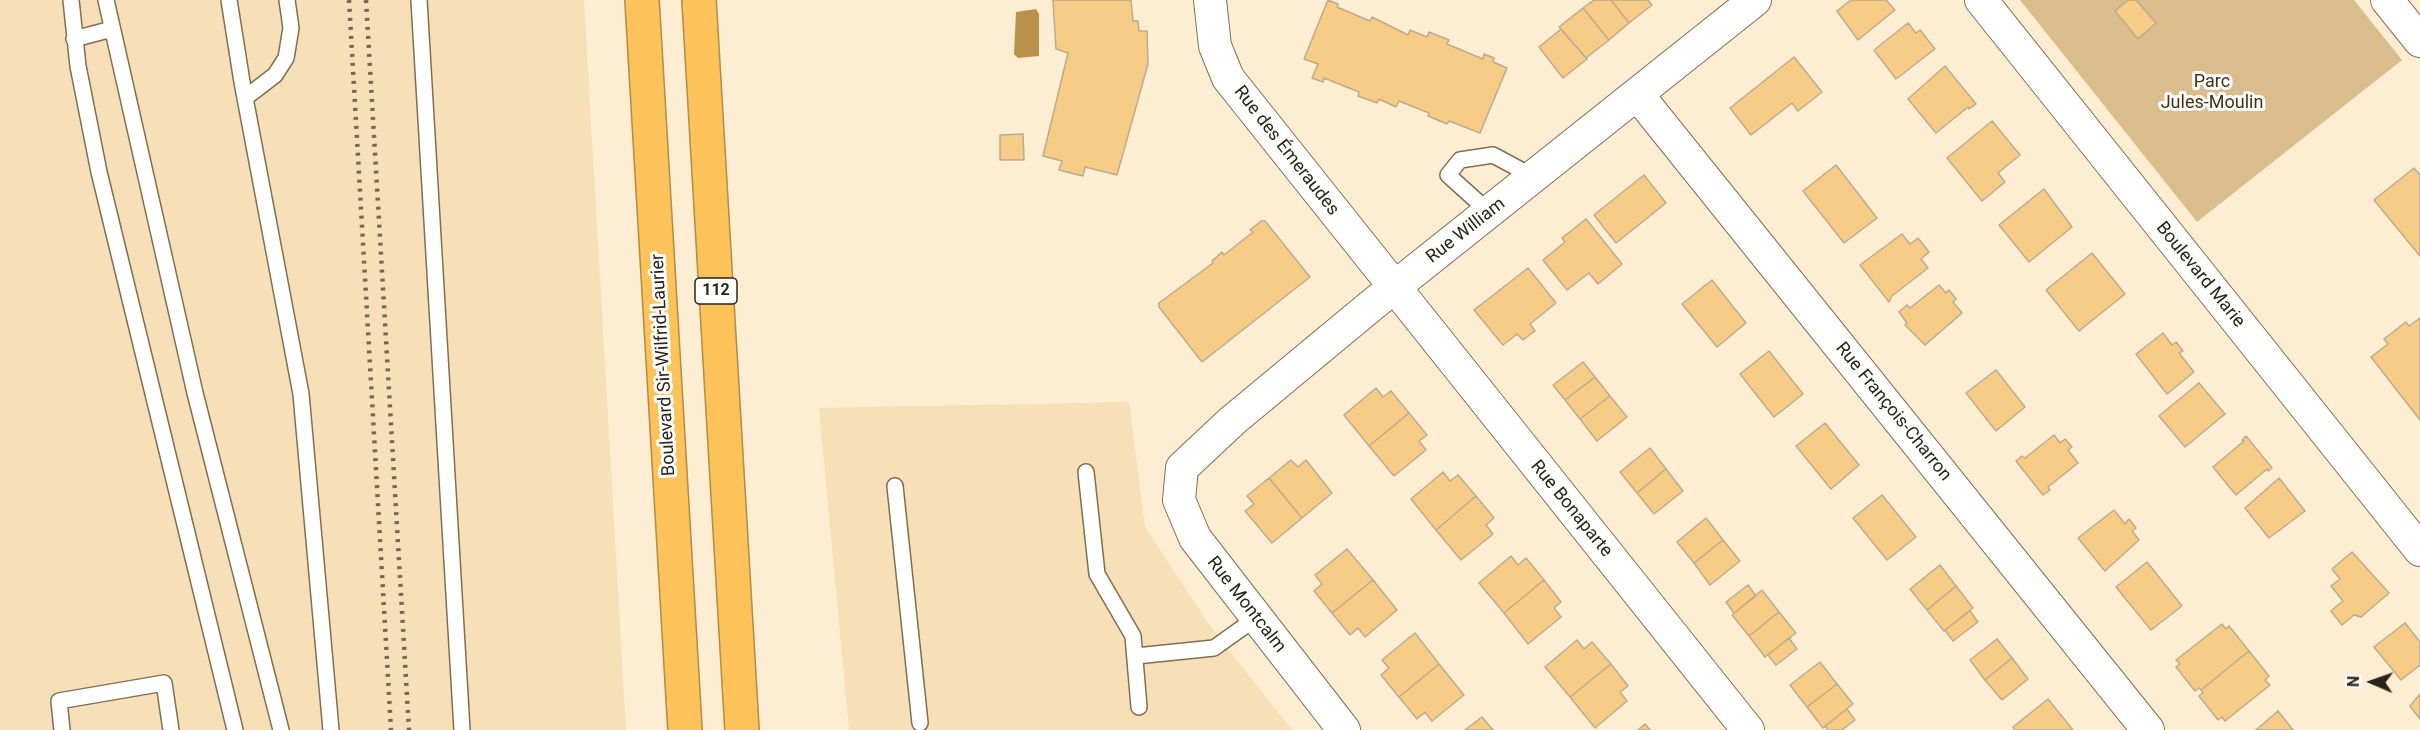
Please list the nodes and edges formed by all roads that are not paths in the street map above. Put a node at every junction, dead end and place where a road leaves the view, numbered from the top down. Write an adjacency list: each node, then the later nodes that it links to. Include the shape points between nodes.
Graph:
1 (71, 0): 13 (lane)
2 (106, 0): 12 (lane)
3 (229, 0): 16 (lane)
4 (287, 0): 16 (lane, via 291,28 286,58 275,75)
5 (419, 0): 33 (lane)
6 (642, 0): 34 (highway, Boulevard Sir-Wilfrid-Laurier)
7 (699, 0): 35 (highway, 112)
8 (1210, 0): 19 (street, Rue des Émeraudes, via 1215,46 1228,78)
9 (1755, 0): 15 (street, Rue William)
10 (1981, 0): 23 (street, Boulevard Marie)
11 (2387, 0): 14 (street)
12 (112, 29): 13 (lane); 31 (lane, via 195,393)
13 (74, 39): 30 (lane, via 122,272)
14 (2420, 41)
15 (1637, 94): 17 (street, Rue William); 38 (street, Rue François-Charron)
16 (245, 98): 32 (lane, via 301,394)
17 (1534, 177): 18 (street, Rue William); 18 (lane, via 1493,155 1460,160 1448,175)
18 (1489, 212): 19 (street, Rue William)
19 (1394, 288): 20 (street, Rue William, via 1232,421); 37 (street, Rue Bonaparte)
20 (1182, 468): 24 (street, Rue Montcalm, via 1179,500 1195,538)
21 (1086, 472): 25 (lane, via 1097,574 1133,636)
22 (895, 486): 27 (lane)
23 (2420, 549)
24 (1256, 618): 25 (lane, via 1214,648); 36 (street, Rue Montcalm)
25 (1136, 656): 26 (lane)
26 (1139, 707)
27 (920, 723)
28 (63, 730): 29 (lane, via 59,701 164,683)
29 (171, 730)
30 (235, 730)
31 (281, 730)
32 (332, 730)
33 (462, 730)
34 (685, 730)
35 (742, 730)
36 (1344, 730)
37 (1748, 730)
38 (2148, 730)

